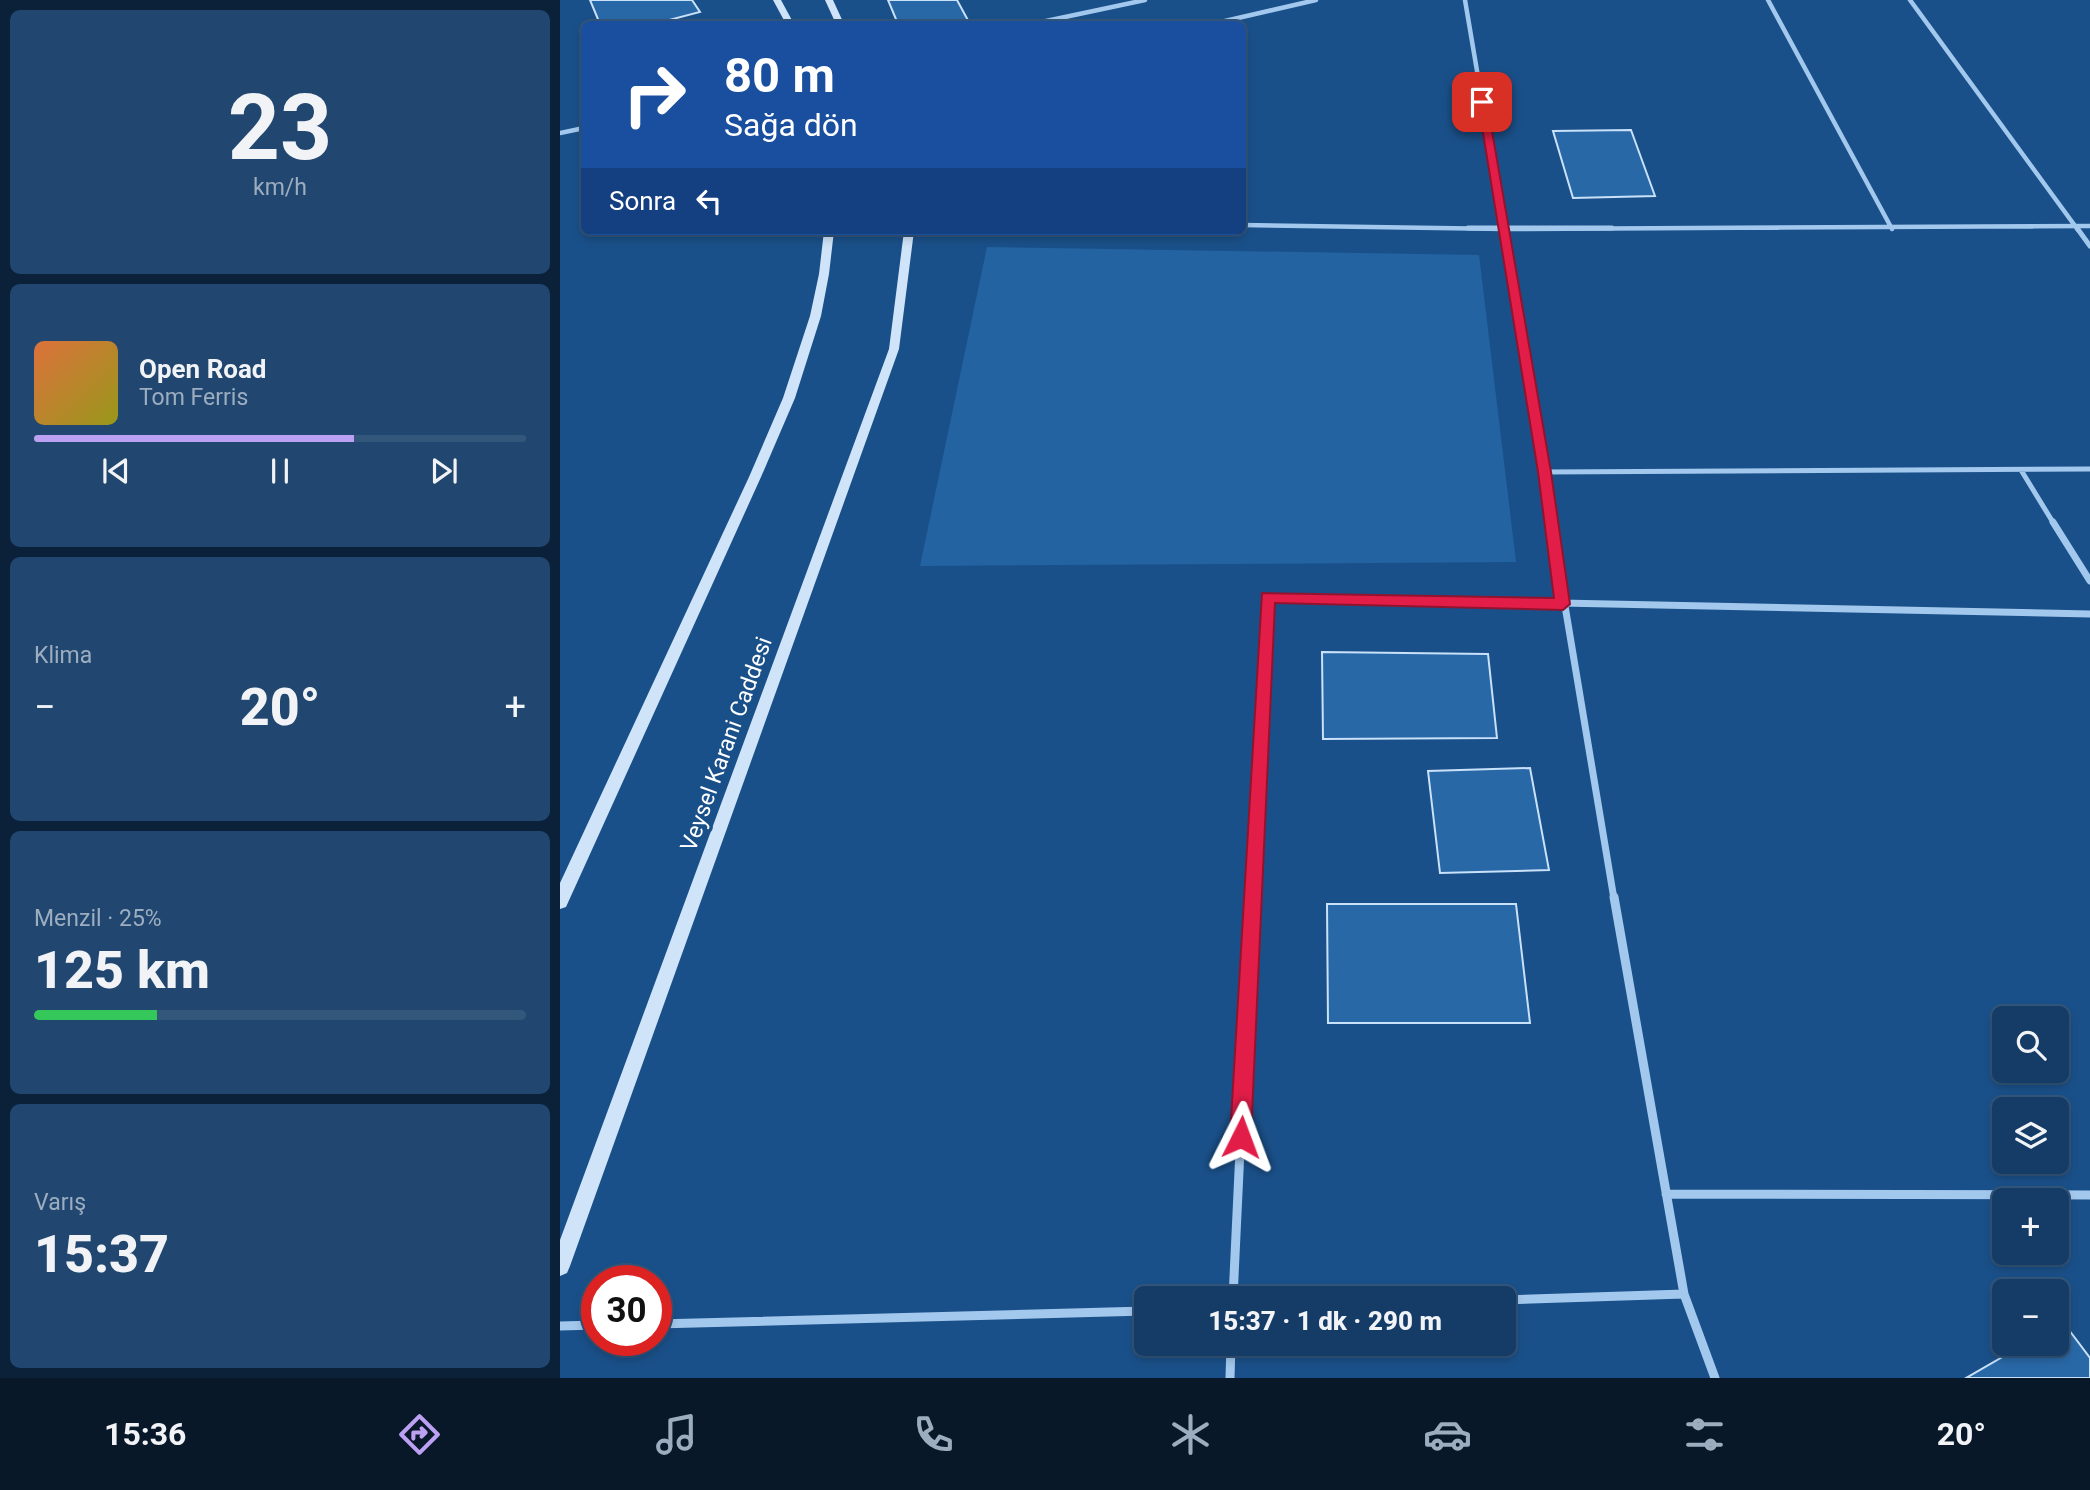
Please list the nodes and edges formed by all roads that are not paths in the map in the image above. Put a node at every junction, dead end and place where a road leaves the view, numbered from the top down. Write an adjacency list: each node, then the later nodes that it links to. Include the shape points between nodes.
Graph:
1 (777, 0): 8 (main road)
2 (829, 0): 9 (main road)
3 (1145, 0): 10 (street)
4 (1316, 0): 11 (street)
5 (1465, 0): 17 (street)
6 (1768, 0): 18 (street)
7 (1910, 0): 15 (street)
8 (788, 21)
9 (839, 21)
10 (1046, 21)
11 (1225, 21)
12 (581, 129): 13 (street)
13 (560, 133)
14 (1246, 225): 17 (street)
15 (2075, 226): 16 (street); 18 (street); 21 (street)
16 (2090, 226)
17 (1504, 229): 18 (street); 24 (street)
18 (1892, 229)
19 (829, 235): 28 (main road, via 812,324 785,411)
20 (908, 235): 31 (main road, Veysel Karani Caddesi, via 894,349)
21 (2090, 246)
22 (2090, 469): 23 (street)
23 (2021, 470): 24 (street); 25 (street)
24 (1545, 472): 26 (street)
25 (2090, 581)
26 (1563, 604): 27 (street); 29 (street); 32 (street, via 1267,597)
27 (2090, 614)
28 (560, 901)
29 (1666, 1194): 30 (street); 33 (street)
30 (2090, 1195)
31 (560, 1266)
32 (1234, 1286)
33 (1684, 1294): 34 (street); 41 (street)
34 (1516, 1300)
35 (1134, 1311): 36 (street)
36 (672, 1324)
37 (581, 1325): 38 (street)
38 (560, 1326)
39 (1231, 1356): 40 (street)
40 (1230, 1378)
41 (1715, 1378)

